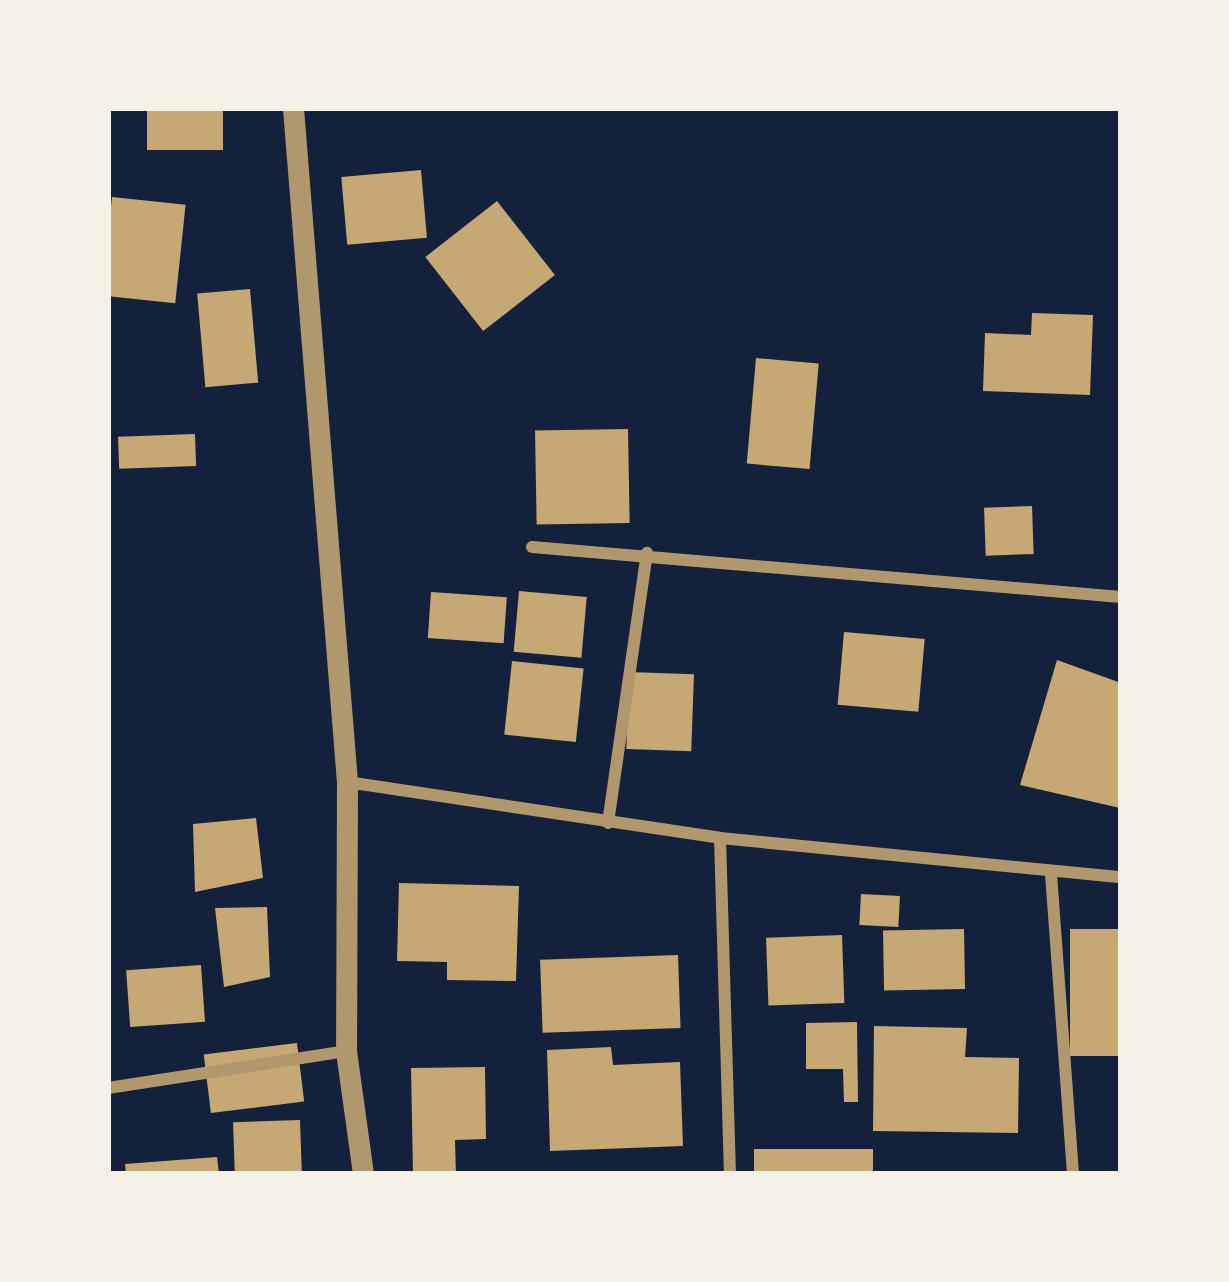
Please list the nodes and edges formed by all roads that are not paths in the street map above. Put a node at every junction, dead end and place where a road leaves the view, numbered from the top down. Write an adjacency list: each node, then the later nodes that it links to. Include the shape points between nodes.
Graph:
1 (293, 108): 5 (street)
2 (532, 547): 3 (street)
3 (647, 553): 4 (street); 6 (street)
4 (1121, 597)
5 (347, 782): 6 (street); 10 (street)
6 (608, 823): 7 (street)
7 (720, 838): 8 (street); 13 (street)
8 (1051, 874): 9 (street); 14 (street)
9 (1121, 877)
10 (346, 1052): 11 (street); 12 (street)
11 (108, 1088)
12 (363, 1174)
13 (730, 1174)
14 (1073, 1174)

